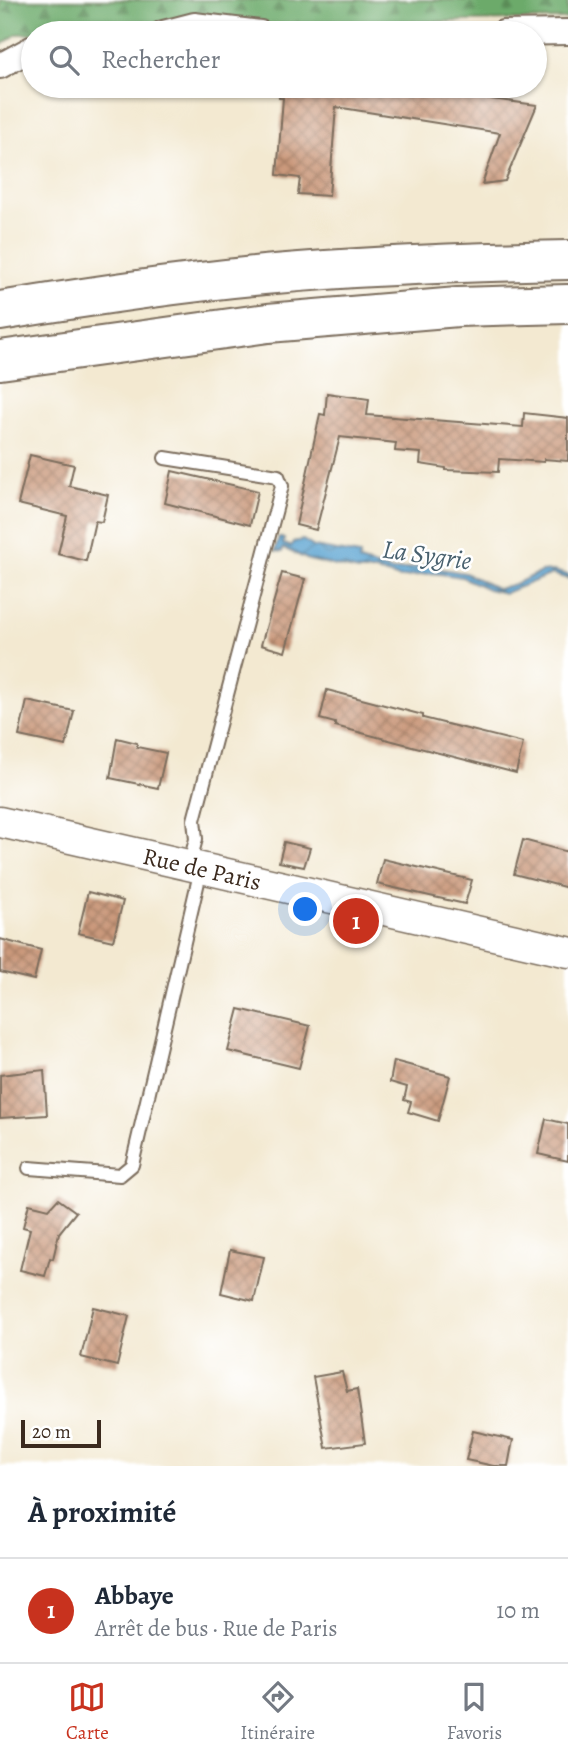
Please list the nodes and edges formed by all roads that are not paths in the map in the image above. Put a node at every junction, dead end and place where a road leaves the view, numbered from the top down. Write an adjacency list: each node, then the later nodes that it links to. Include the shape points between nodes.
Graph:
1 (547, 32): 2 (street)
2 (568, 32)
3 (21, 55): 4 (street)
4 (0, 66)
5 (568, 260): 7 (highway, via 423,263 275,274)
6 (568, 304): 8 (highway, via 458,307 268,323)
7 (0, 311)
8 (0, 360)
9 (165, 458): 11 (lane, via 278,476 282,486 194,820)
10 (0, 822): 11 (street, Rue de Paris)
11 (195, 867): 12 (street, Rue de Paris); 13 (lane, via 132,1166 120,1175)
12 (568, 952)
13 (29, 1168)

